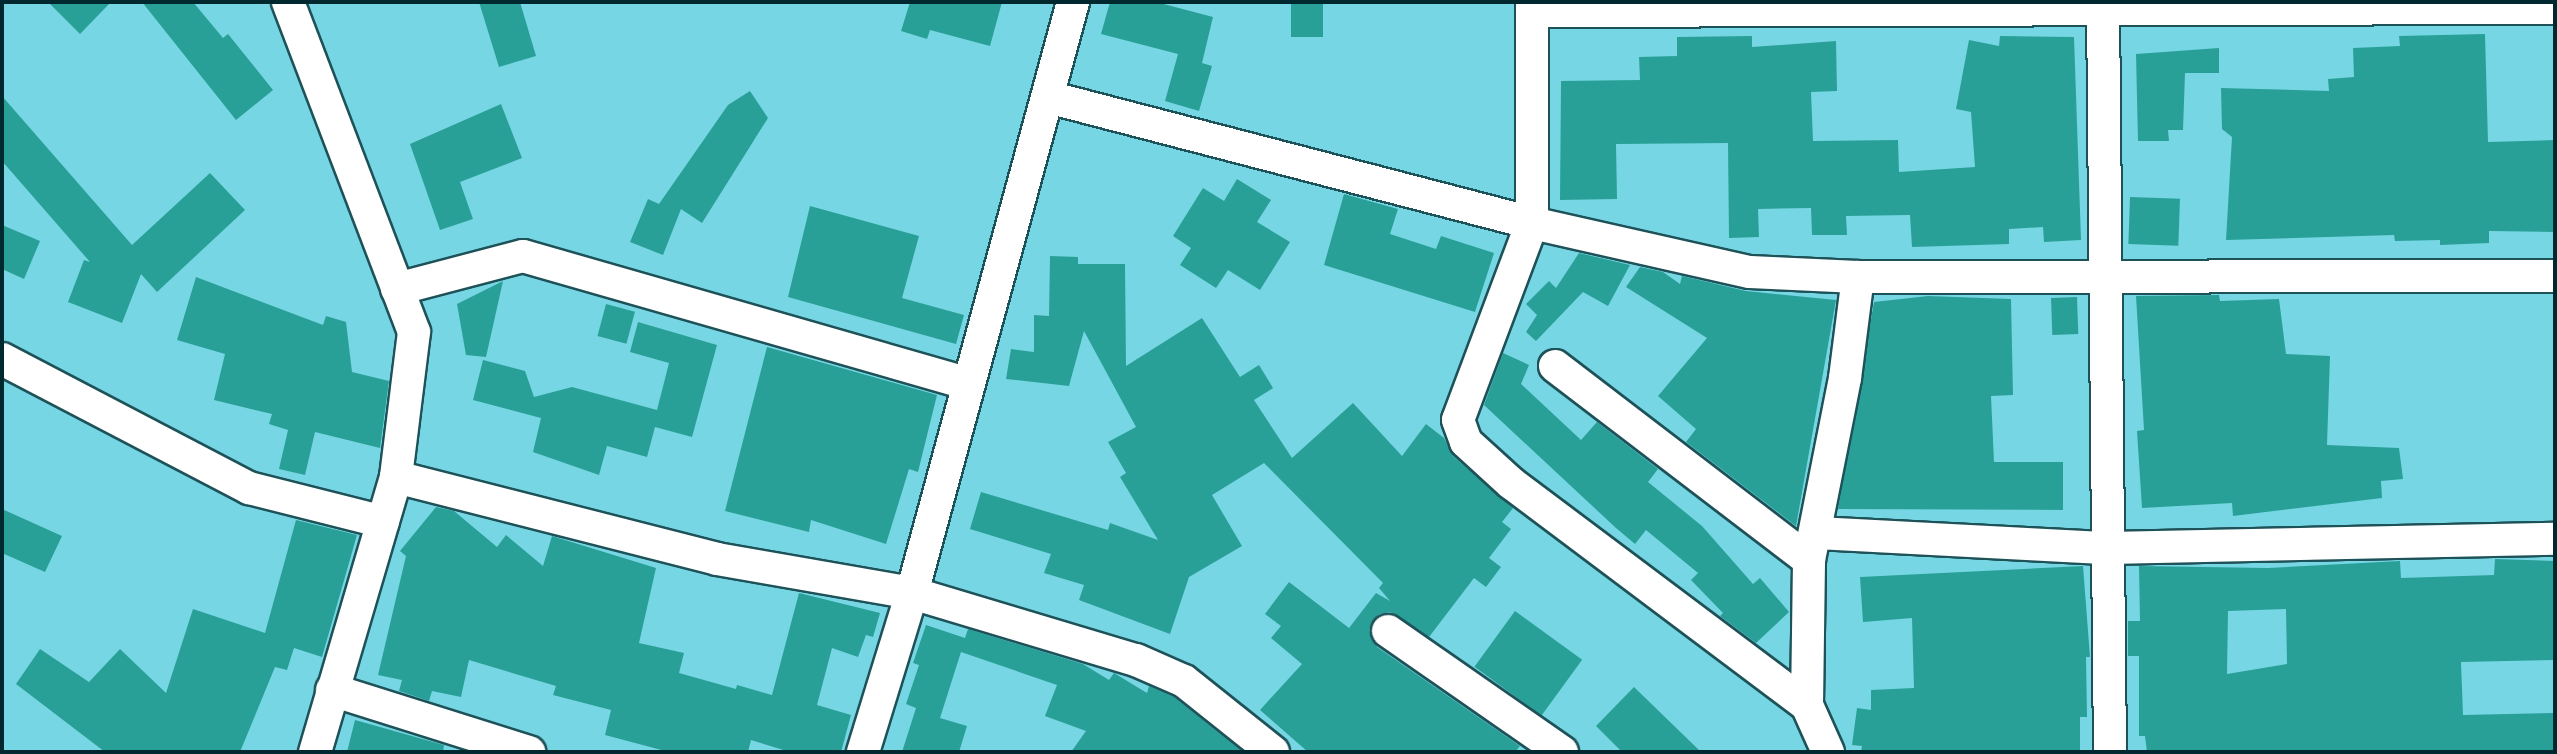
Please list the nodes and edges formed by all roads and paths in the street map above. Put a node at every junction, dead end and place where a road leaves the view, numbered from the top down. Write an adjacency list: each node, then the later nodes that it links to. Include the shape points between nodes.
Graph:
1 (288, 2): 11 (street)
2 (1073, 2): 6 (street)
3 (1532, 6): 4 (street); 7 (street)
4 (2103, 6): 5 (street); 10 (street)
5 (2555, 8)
6 (1048, 97): 7 (street); 14 (street)
7 (1532, 223): 9 (street, via 1750,272); 23 (street, via 1458,420 1466,442 1511,483)
8 (2555, 276): 10 (street)
9 (1858, 277): 10 (street); 18 (street)
10 (2105, 277): 19 (street)
11 (397, 289): 14 (street, via 523,256); 15 (street, via 414,332)
12 (2, 359): 16 (street, via 249,488)
13 (1555, 366): 18 (street)
14 (968, 384): 20 (street)
15 (396, 477): 16 (street); 20 (street, via 717,559)
16 (383, 522): 22 (street)
17 (2555, 539): 19 (street)
18 (1813, 546): 19 (street); 23 (street)
19 (2108, 548): 30 (street)
20 (912, 593): 26 (street); 27 (street, via 1148,665 1184,681)
21 (1388, 631): 28 (street)
22 (332, 690): 24 (street); 25 (street)
23 (1807, 705): 29 (street)
24 (315, 752)
25 (529, 752)
26 (863, 752)
27 (1273, 752)
28 (1562, 752)
29 (1828, 752)
30 (2110, 752)

